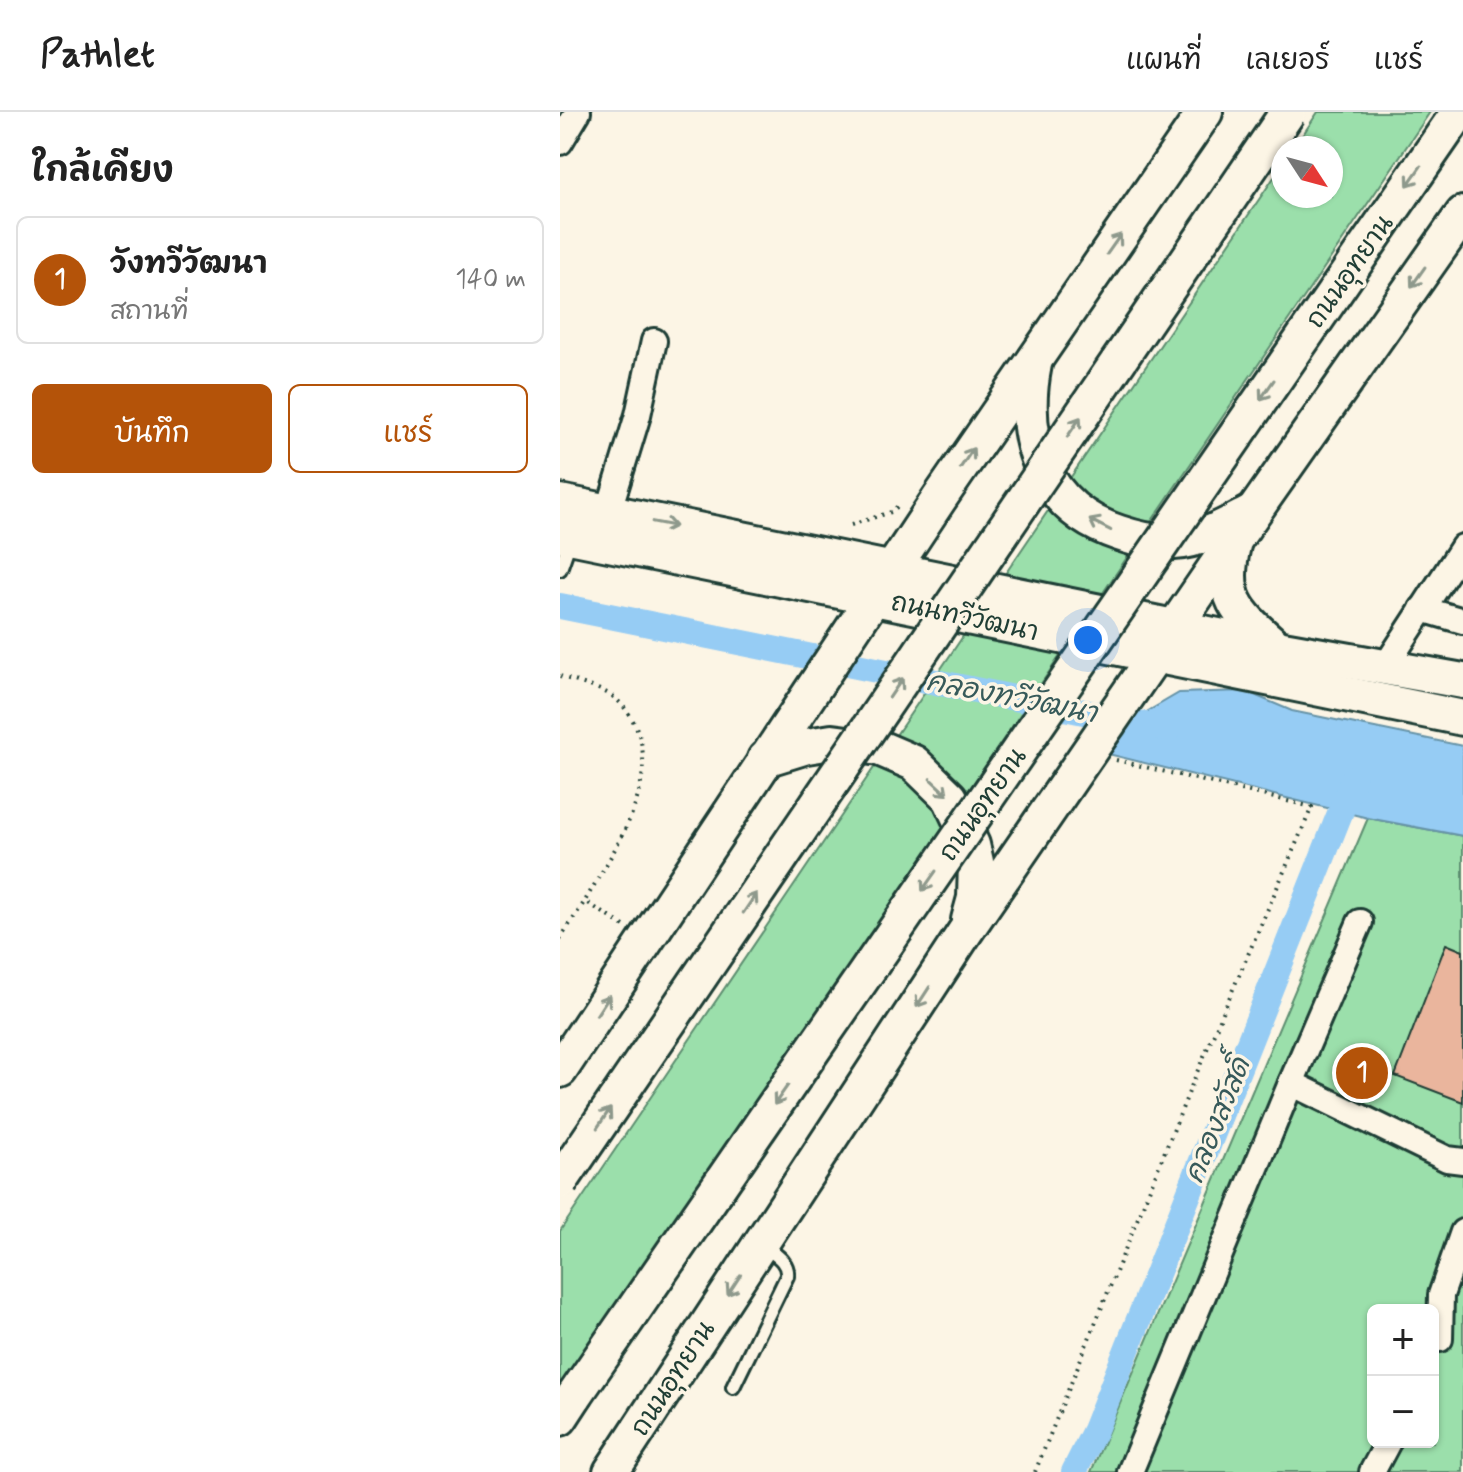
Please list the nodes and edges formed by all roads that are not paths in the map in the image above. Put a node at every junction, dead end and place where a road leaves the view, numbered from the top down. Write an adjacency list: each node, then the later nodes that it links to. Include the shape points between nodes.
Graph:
1 (578, 112): 5 (street)
2 (1205, 112): 8 (main road, one-way to 2)
3 (1288, 112): 31 (main road, one-way to 3, bridge)
4 (1459, 112): 39 (main road, ถนนอุทยาน, one-way to 39, bridge)
5 (560, 142)
6 (1463, 214): 12 (main road, ถนนอุทยาน, one-way to 12)
7 (654, 341): 11 (street)
8 (1035, 359): 9 (main road, one-way to 8); 12 (main road, one-way to 8, via 1173,543 1142,541 1098,526 1068,504 1042,469 1031,440 1028,394)
9 (939, 499): 15 (main road, via 935,534 941,570); 16 (main road)
10 (560, 502): 11 (main road, ถนนทวีวัฒนา)
11 (608, 513): 16 (main road, ถนนทวีวัฒนา, one-way to 16)
12 (1243, 526): 19 (main road, ถนนอุทยาน); 20 (main road, via 1227,572 1229,589 1237,608)
13 (1463, 547): 17 (street)
14 (564, 549): 16 (main road, ถนนทวีวัฒนา)
15 (954, 584): 16 (main road, ถนนทวีวัฒนา); 19 (main road, ถนนทวีวัฒนา)
16 (877, 594): 21 (main road, ถนนทวีวัฒนา); 25 (main road)
17 (1422, 609): 18 (street); 22 (street)
18 (1463, 621)
19 (1174, 628): 20 (main road, ถนนทวีวัฒนา); 21 (main road, ถนนอุทยาน)
20 (1277, 648): 22 (main road, ถนนทวีวัฒนา)
21 (1149, 663): 24 (main road, ถนนทวีวัฒนา); 27 (main road, ถนนอุทยาน, via 1102,757)
22 (1385, 667): 23 (main road, ถนนทวีวัฒนา)
23 (1463, 681)
24 (1463, 718)
25 (765, 759): 27 (main road, one-way to 27, via 832,742 879,748 914,763 950,798 972,845 975,898); 28 (main road, one-way to 25)
26 (1360, 922): 29 (street)
27 (965, 932): 33 (main road, ถนนอุทยาน, one-way to 33)
28 (560, 1070)
29 (1291, 1083): 30 (street, via 1447,1159); 43 (street)
30 (1463, 1161)
31 (560, 1182)
32 (1463, 1232): 34 (street, via 1441,1295)
33 (761, 1243): 37 (lane, via 784,1262 787,1276); 38 (main road, ถนนอุทยาน, one-way to 38)
34 (1439, 1320)
35 (1463, 1325): 36 (street)
36 (1439, 1344)
37 (733, 1387)
38 (657, 1402): 41 (main road); 42 (main road, ถนนอุทยาน)
39 (567, 1406)
40 (1385, 1448): 44 (street)
41 (592, 1472)
42 (611, 1472)
43 (1130, 1472)
44 (1372, 1472)

